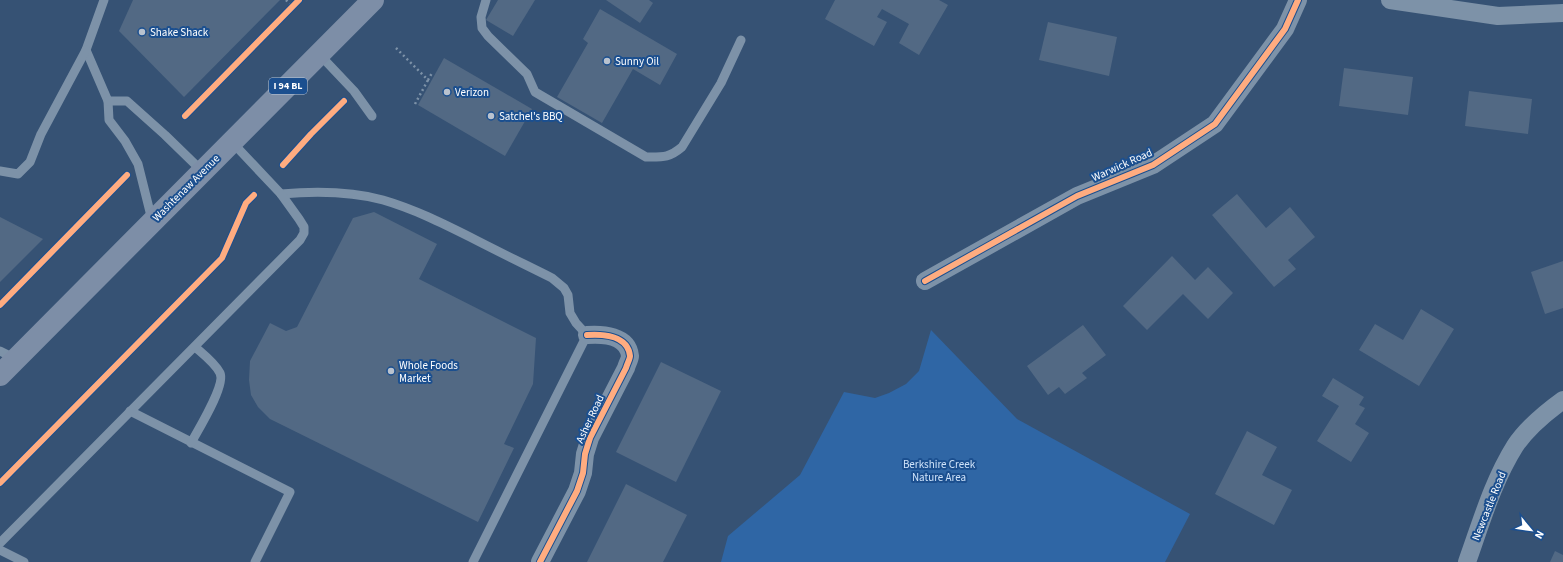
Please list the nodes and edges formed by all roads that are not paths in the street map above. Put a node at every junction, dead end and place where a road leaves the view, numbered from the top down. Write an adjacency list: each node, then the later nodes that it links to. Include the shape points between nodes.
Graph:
1 (104, 0): 8 (lane)
2 (373, 0): 9 (main road, Washtenaw Avenue / I 94 BL)
3 (486, 0): 7 (lane, via 481,17 482,28 526,74 535,92 646,157 673,155 682,147 721,83)
4 (1298, 0): 17 (street, Warwick Road, via 1285,29 1215,124 1153,165 1077,196)
5 (1390, 0): 6 (street, via 1498,16)
6 (1563, 13)
7 (741, 40)
8 (86, 50): 10 (lane); 13 (lane, via 30,162 18,174)
9 (319, 54): 11 (lane, via 354,91); 12 (main road, Washtenaw Avenue / I 94 BL)
10 (108, 101): 14 (lane, via 127,101); 16 (lane, via 109,120 138,164)
11 (372, 116)
12 (232, 142): 14 (main road, Washtenaw Avenue / I 94 BL); 15 (lane)
13 (0, 171)
14 (202, 171): 16 (main road, Washtenaw Avenue / I 94 BL)
15 (281, 194): 18 (lane, via 311,191 355,194 412,210 559,283 568,295 570,313); 19 (lane, via 304,227 300,240)
16 (153, 222): 20 (main road, Washtenaw Avenue / I 94 BL)
17 (925, 281)
18 (587, 335): 29 (lane); 30 (street, Asher Road, via 614,337 626,345 630,356 590,438 577,491)
19 (195, 347): 23 (lane); 24 (lane, via 217,369 222,381)
20 (8, 355): 21 (main road, Washtenaw Avenue / I 94 BL)
21 (0, 375)
22 (1563, 400): 31 (street, Newcastle Road, via 1537,421 1515,446 1495,486)
23 (130, 411): 24 (lane); 25 (lane)
24 (191, 442): 28 (lane, via 290,492)
25 (0, 543)
26 (0, 550): 27 (lane)
27 (24, 562)
28 (255, 562)
29 (473, 562)
30 (540, 562)
31 (1467, 562)

